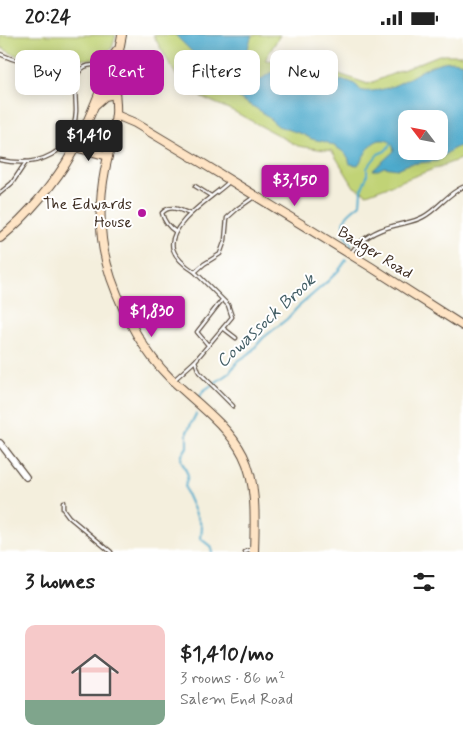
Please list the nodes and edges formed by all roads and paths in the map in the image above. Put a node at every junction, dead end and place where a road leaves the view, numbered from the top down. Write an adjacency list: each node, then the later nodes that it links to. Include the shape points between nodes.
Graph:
1 (121, 36): 2 (street); 3 (street)
2 (115, 50)
3 (119, 50)
4 (0, 54): 5 (lane)
5 (15, 60)
6 (90, 65): 7 (lane)
7 (80, 70)
8 (75, 95): 17 (lane, via 72,131 63,146 47,157)
9 (97, 95): 12 (street)
10 (107, 95): 12 (street)
11 (115, 95): 13 (street)
12 (90, 113): 14 (street)
13 (116, 115): 15 (street); 18 (street, Badger Road, via 138,124)
14 (75, 147): 15 (street); 26 (street, via 41,196)
15 (108, 156): 35 (street, via 100,211 102,244 108,266 137,335)
16 (0, 160): 17 (lane)
17 (26, 162): 21 (lane, via 12,183)
18 (230, 180): 22 (lane); 23 (street, Badger Road)
19 (195, 186): 22 (lane)
20 (463, 187): 27 (lane, via 428,215 367,237)
21 (0, 193)
22 (211, 196): 24 (lane)
23 (255, 196): 27 (street, Badger Road); 28 (lane, via 227,219 220,255)
24 (190, 214): 25 (lane); 25 (lane, via 172,208 162,213 163,219)
25 (176, 232): 28 (lane, via 172,239 174,251)
26 (0, 237)
27 (350, 254): 30 (street, Badger Road)
28 (195, 273): 29 (lane)
29 (222, 300): 31 (lane, via 228,305 232,317); 33 (lane, via 197,332)
30 (463, 326)
31 (223, 328): 32 (lane); 33 (lane)
32 (236, 338)
33 (208, 345): 34 (lane)
34 (195, 361): 35 (lane); 36 (lane, via 199,372)
35 (173, 381): 40 (street, via 224,429 243,455 252,488)
36 (233, 406)
37 (0, 443): 38 (street)
38 (26, 477)
39 (64, 502): 41 (lane, via 63,509 69,517)
40 (254, 551): 42 (lane)
41 (112, 552)
42 (245, 552)

